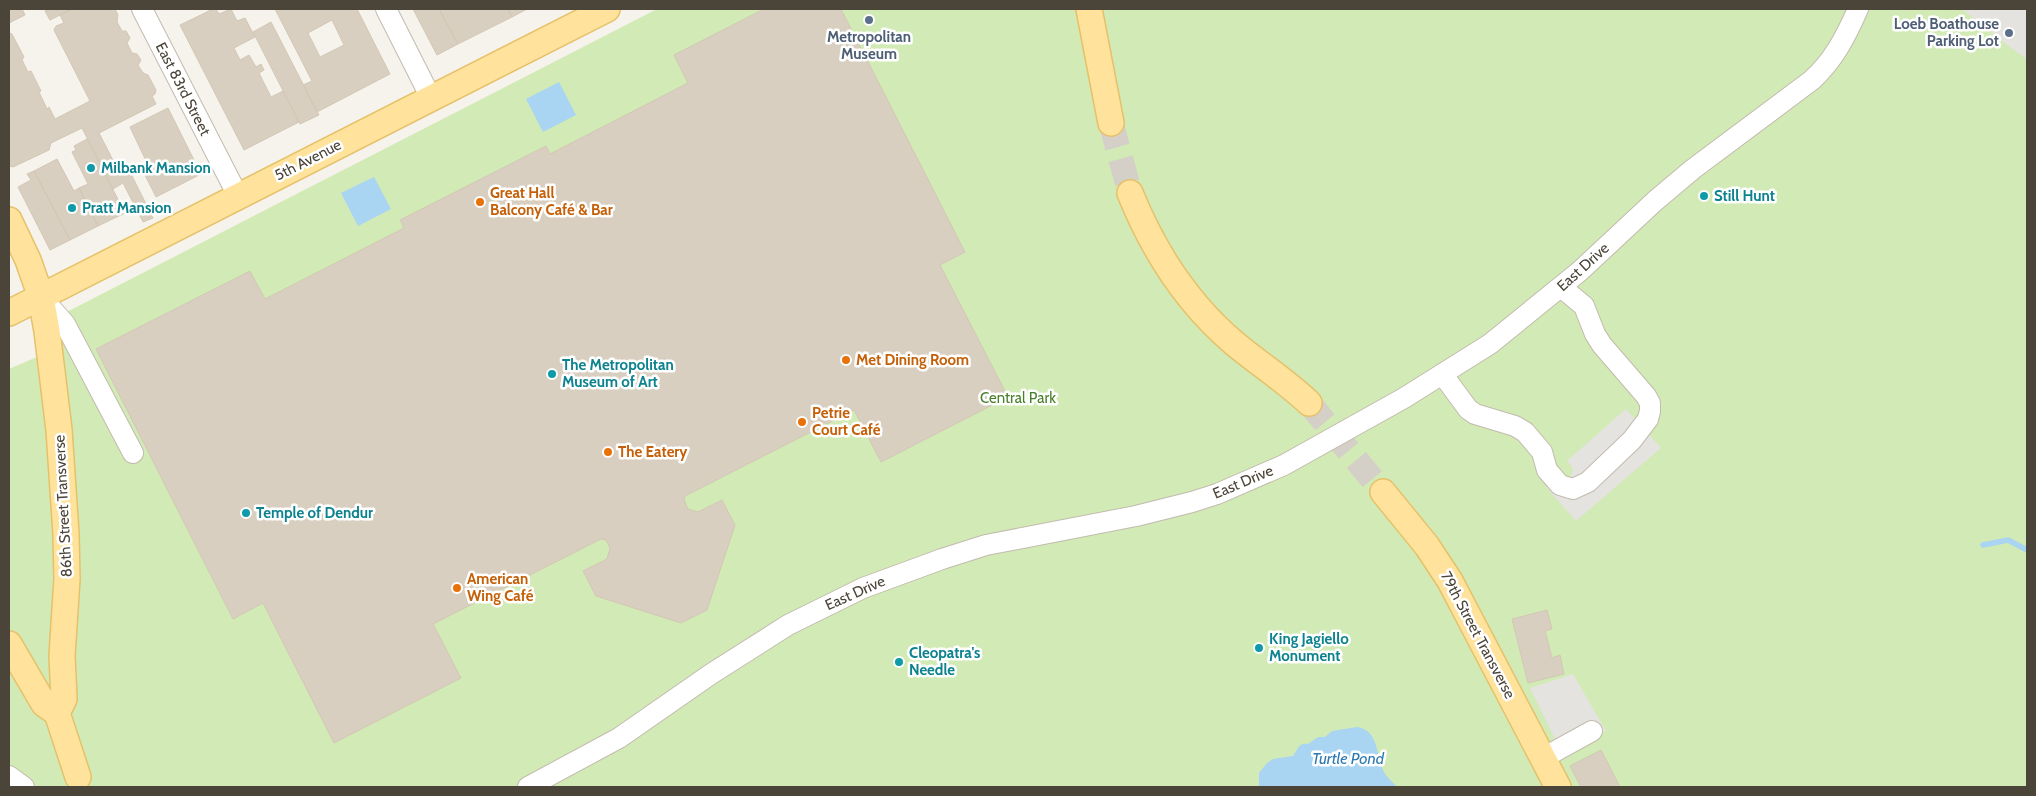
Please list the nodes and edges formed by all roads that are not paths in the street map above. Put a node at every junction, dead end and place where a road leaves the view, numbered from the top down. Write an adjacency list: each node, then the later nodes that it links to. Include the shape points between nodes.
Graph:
1 (142, 9): 9 (street, East 83rd Street)
2 (386, 9): 6 (street)
3 (607, 9): 6 (main road, 5th Avenue)
4 (1090, 9): 7 (main road)
5 (1858, 9): 11 (street, East Drive, via 1824,70 1693,169)
6 (431, 98): 9 (main road, 5th Avenue)
7 (1111, 123)
8 (1130, 193): 15 (main road, via 1157,249 1197,305 1232,341)
9 (238, 196): 12 (main road, 5th Avenue)
10 (9, 220): 12 (main road, 86th Street Transverse)
11 (1561, 287): 14 (street, East Drive, via 1490,344); 14 (street, via 1584,306 1602,345 1650,403 1648,420 1588,482 1573,489 1560,485 1547,470 1542,452 1525,432 1475,414)
12 (41, 297): 13 (main road, 5th Avenue); 16 (street, via 65,324); 19 (main road, 86th Street Transverse, via 59,430 66,534 62,656 64,699)
13 (9, 313)
14 (1443, 375): 25 (street, East Drive, via 1284,465 1217,494 1154,512 986,546 863,588 788,625 618,738)
15 (1309, 403)
16 (134, 453)
17 (1383, 492): 21 (main road, 79th Street Transverse, via 1427,546 1450,581)
18 (9, 644): 19 (main road, via 44,704)
19 (57, 713): 23 (main road)
20 (1592, 731): 21 (street)
21 (1543, 758): 26 (main road, 79th Street Transverse)
22 (9, 776): 24 (street)
23 (78, 777)
24 (24, 787)
25 (528, 787)
26 (1558, 787)

